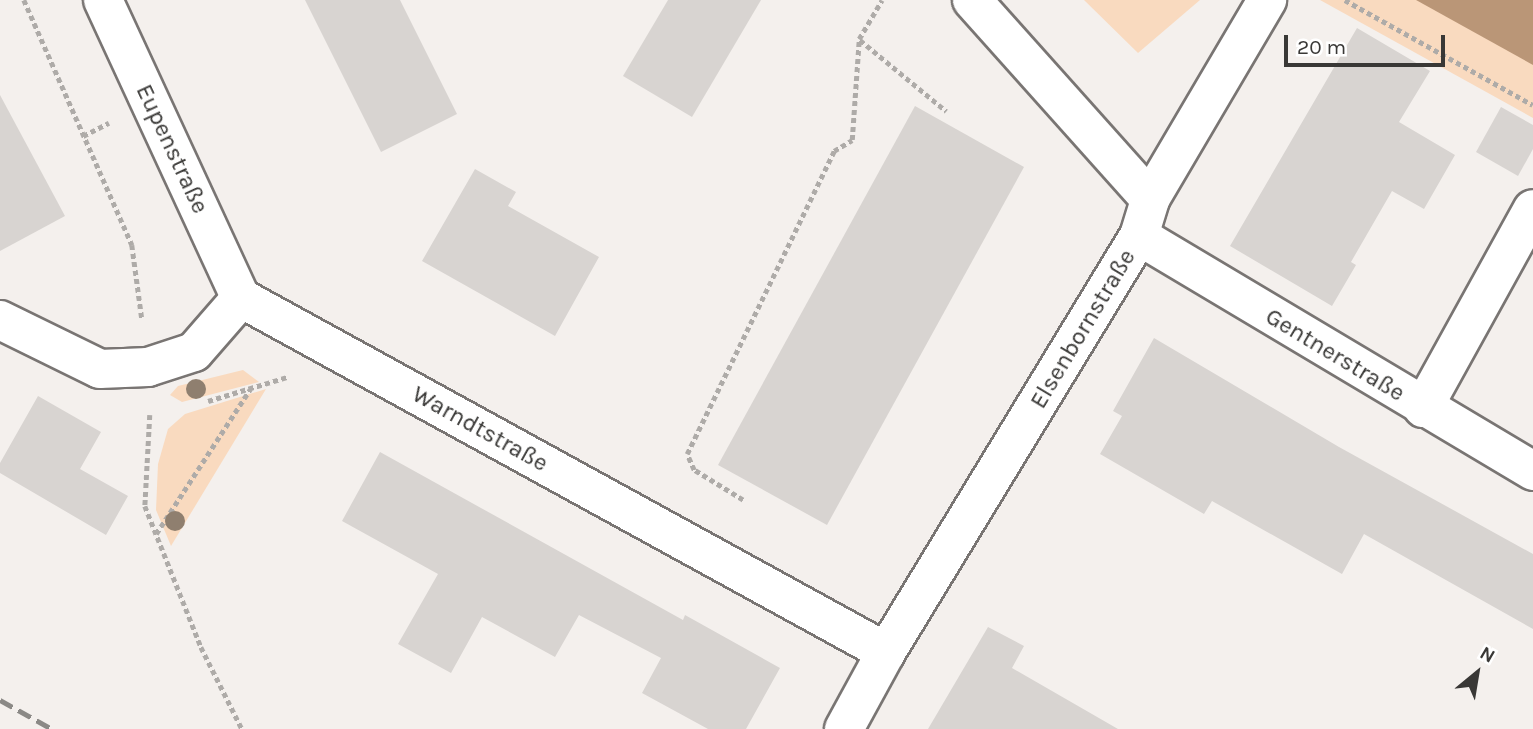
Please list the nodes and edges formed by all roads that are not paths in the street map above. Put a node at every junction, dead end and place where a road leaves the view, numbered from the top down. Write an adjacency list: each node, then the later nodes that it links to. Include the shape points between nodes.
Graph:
1 (103, 0): 7 (street, Eupenstraße)
2 (972, 0): 4 (street)
3 (1267, 0): 4 (street, Elsenbornstraße)
4 (1150, 199): 6 (street, Elsenbornstraße)
5 (1533, 209): 9 (street)
6 (1139, 236): 9 (street, Gentnerstraße); 11 (street, Elsenbornstraße)
7 (241, 298): 8 (street, via 194,352 148,367 100,369); 11 (street, Warndtstraße)
8 (0, 320)
9 (1423, 408): 10 (street, Gentnerstraße)
10 (1533, 471)
11 (886, 652): 12 (street)
12 (844, 729)

